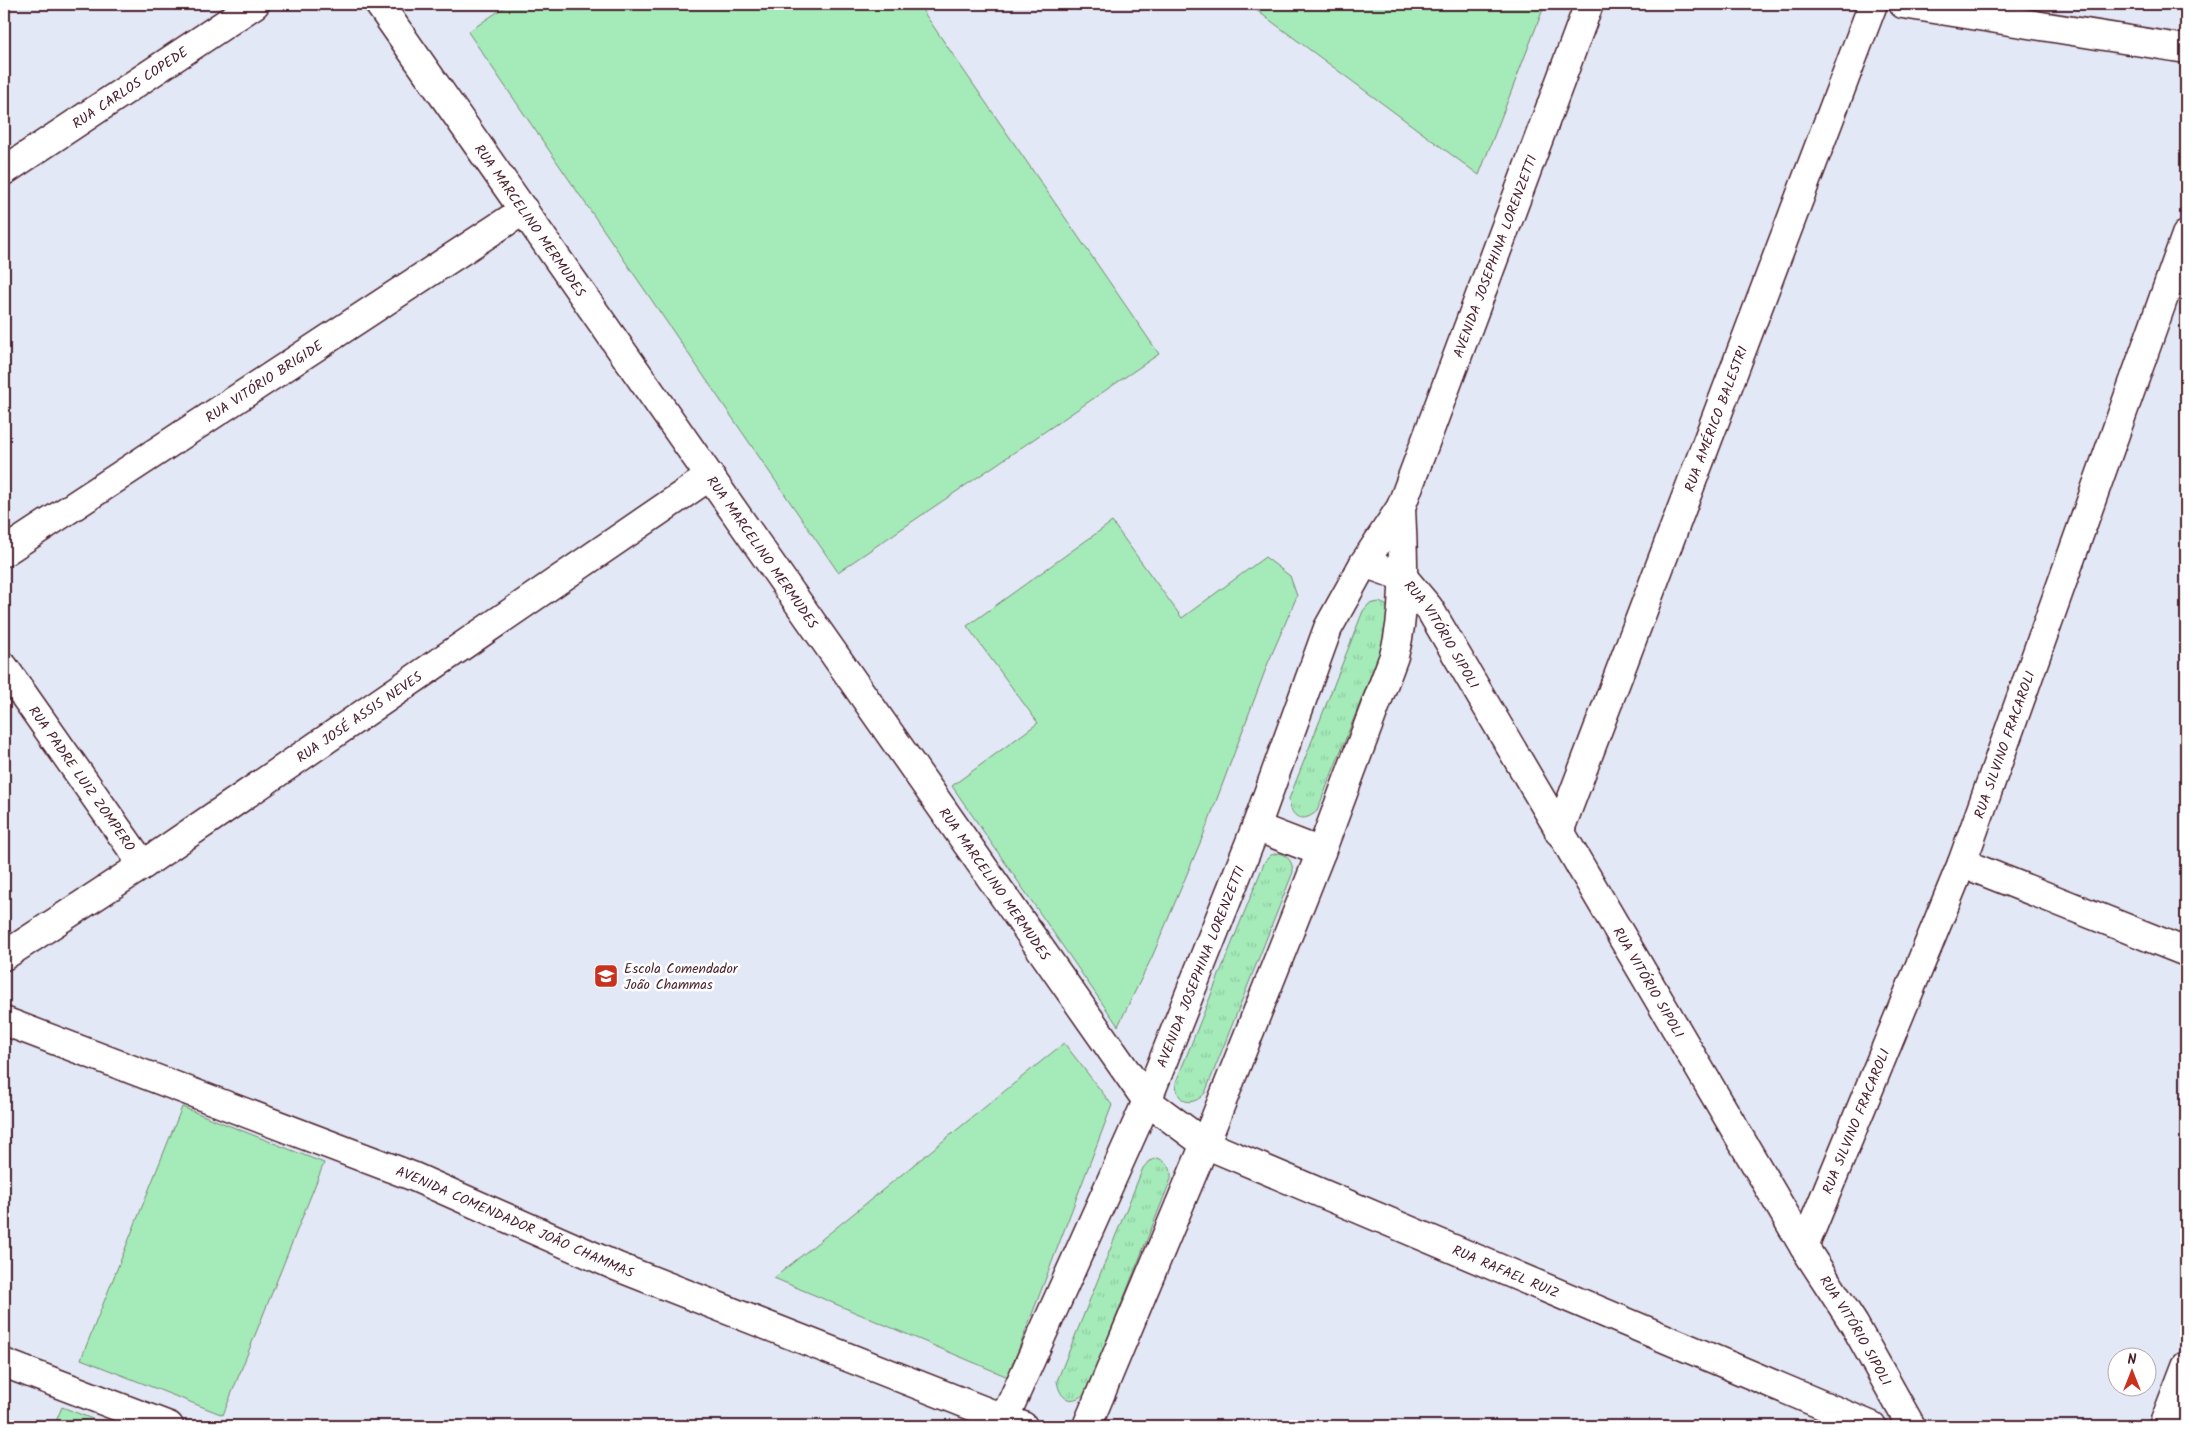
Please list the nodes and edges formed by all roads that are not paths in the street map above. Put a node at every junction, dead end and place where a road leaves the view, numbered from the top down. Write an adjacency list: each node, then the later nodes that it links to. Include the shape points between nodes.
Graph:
1 (255, 4): 7 (street, RUA CARLOS COPEDE)
2 (379, 4): 8 (street, RUA MARCELINO MERMUDES)
3 (1589, 4): 11 (street, AVENIDA JOSEPHINA LORENZETTI)
4 (1873, 4): 17 (street, RUA AMÉRICO BALESTRI)
5 (1903, 4): 6 (street)
6 (2186, 49)
7 (4, 170)
8 (524, 210): 10 (street, RUA MARCELINO MERMUDES); 12 (street, RUA VITÓRIO BRIGIDE)
9 (2186, 235): 19 (street, RUA SILVINO FRACAROLI)
10 (710, 476): 20 (street, RUA JOSÉ ASSIS NEVES); 24 (street, RUA MARCELINO MERMUDES)
11 (1401, 507): 13 (street, AVENIDA JOSEPHINA LORENZETTI); 14 (street, AVENIDA JOSEPHINA LORENZETTI)
12 (4, 552)
13 (1364, 563): 14 (street, RUA VITÓRIO SIPOLI); 16 (street, AVENIDA JOSEPHINA LORENZETTI, via 1328,628)
14 (1403, 577): 17 (street, RUA VITÓRIO SIPOLI, via 1429,608); 18 (street, AVENIDA JOSEPHINA LORENZETTI, via 1399,638 1394,656)
15 (4, 667): 20 (street, RUA PADRE LUIZ ZOMPERO)
16 (1256, 827): 18 (street); 24 (street, AVENIDA JOSEPHINA LORENZETTI)
17 (1559, 832): 26 (street, RUA VITÓRIO SIPOLI)
18 (1321, 852): 25 (street, AVENIDA JOSEPHINA LORENZETTI)
19 (1962, 863): 21 (street); 26 (street, RUA SILVINO FRACAROLI)
20 (143, 865): 22 (street, RUA JOSÉ ASSIS NEVES)
21 (2186, 952)
22 (4, 956)
23 (4, 1022): 29 (street, AVENIDA COMENDADOR JOÃO CHAMMAS, via 412,1176 618,1267)
24 (1147, 1101): 25 (street, RUA RAFAEL RUIZ); 29 (street, AVENIDA JOSEPHINA LORENZETTI)
25 (1206, 1144): 31 (street, AVENIDA JOSEPHINA LORENZETTI); 32 (street, RUA RAFAEL RUIZ)
26 (1804, 1247): 33 (street, RUA VITÓRIO SIPOLI, via 1854,1324)
27 (4, 1363): 30 (street)
28 (2186, 1366): 34 (street)
29 (1009, 1424)
30 (169, 1426)
31 (1087, 1426)
32 (1872, 1426)
33 (1911, 1426)
34 (2163, 1426)

